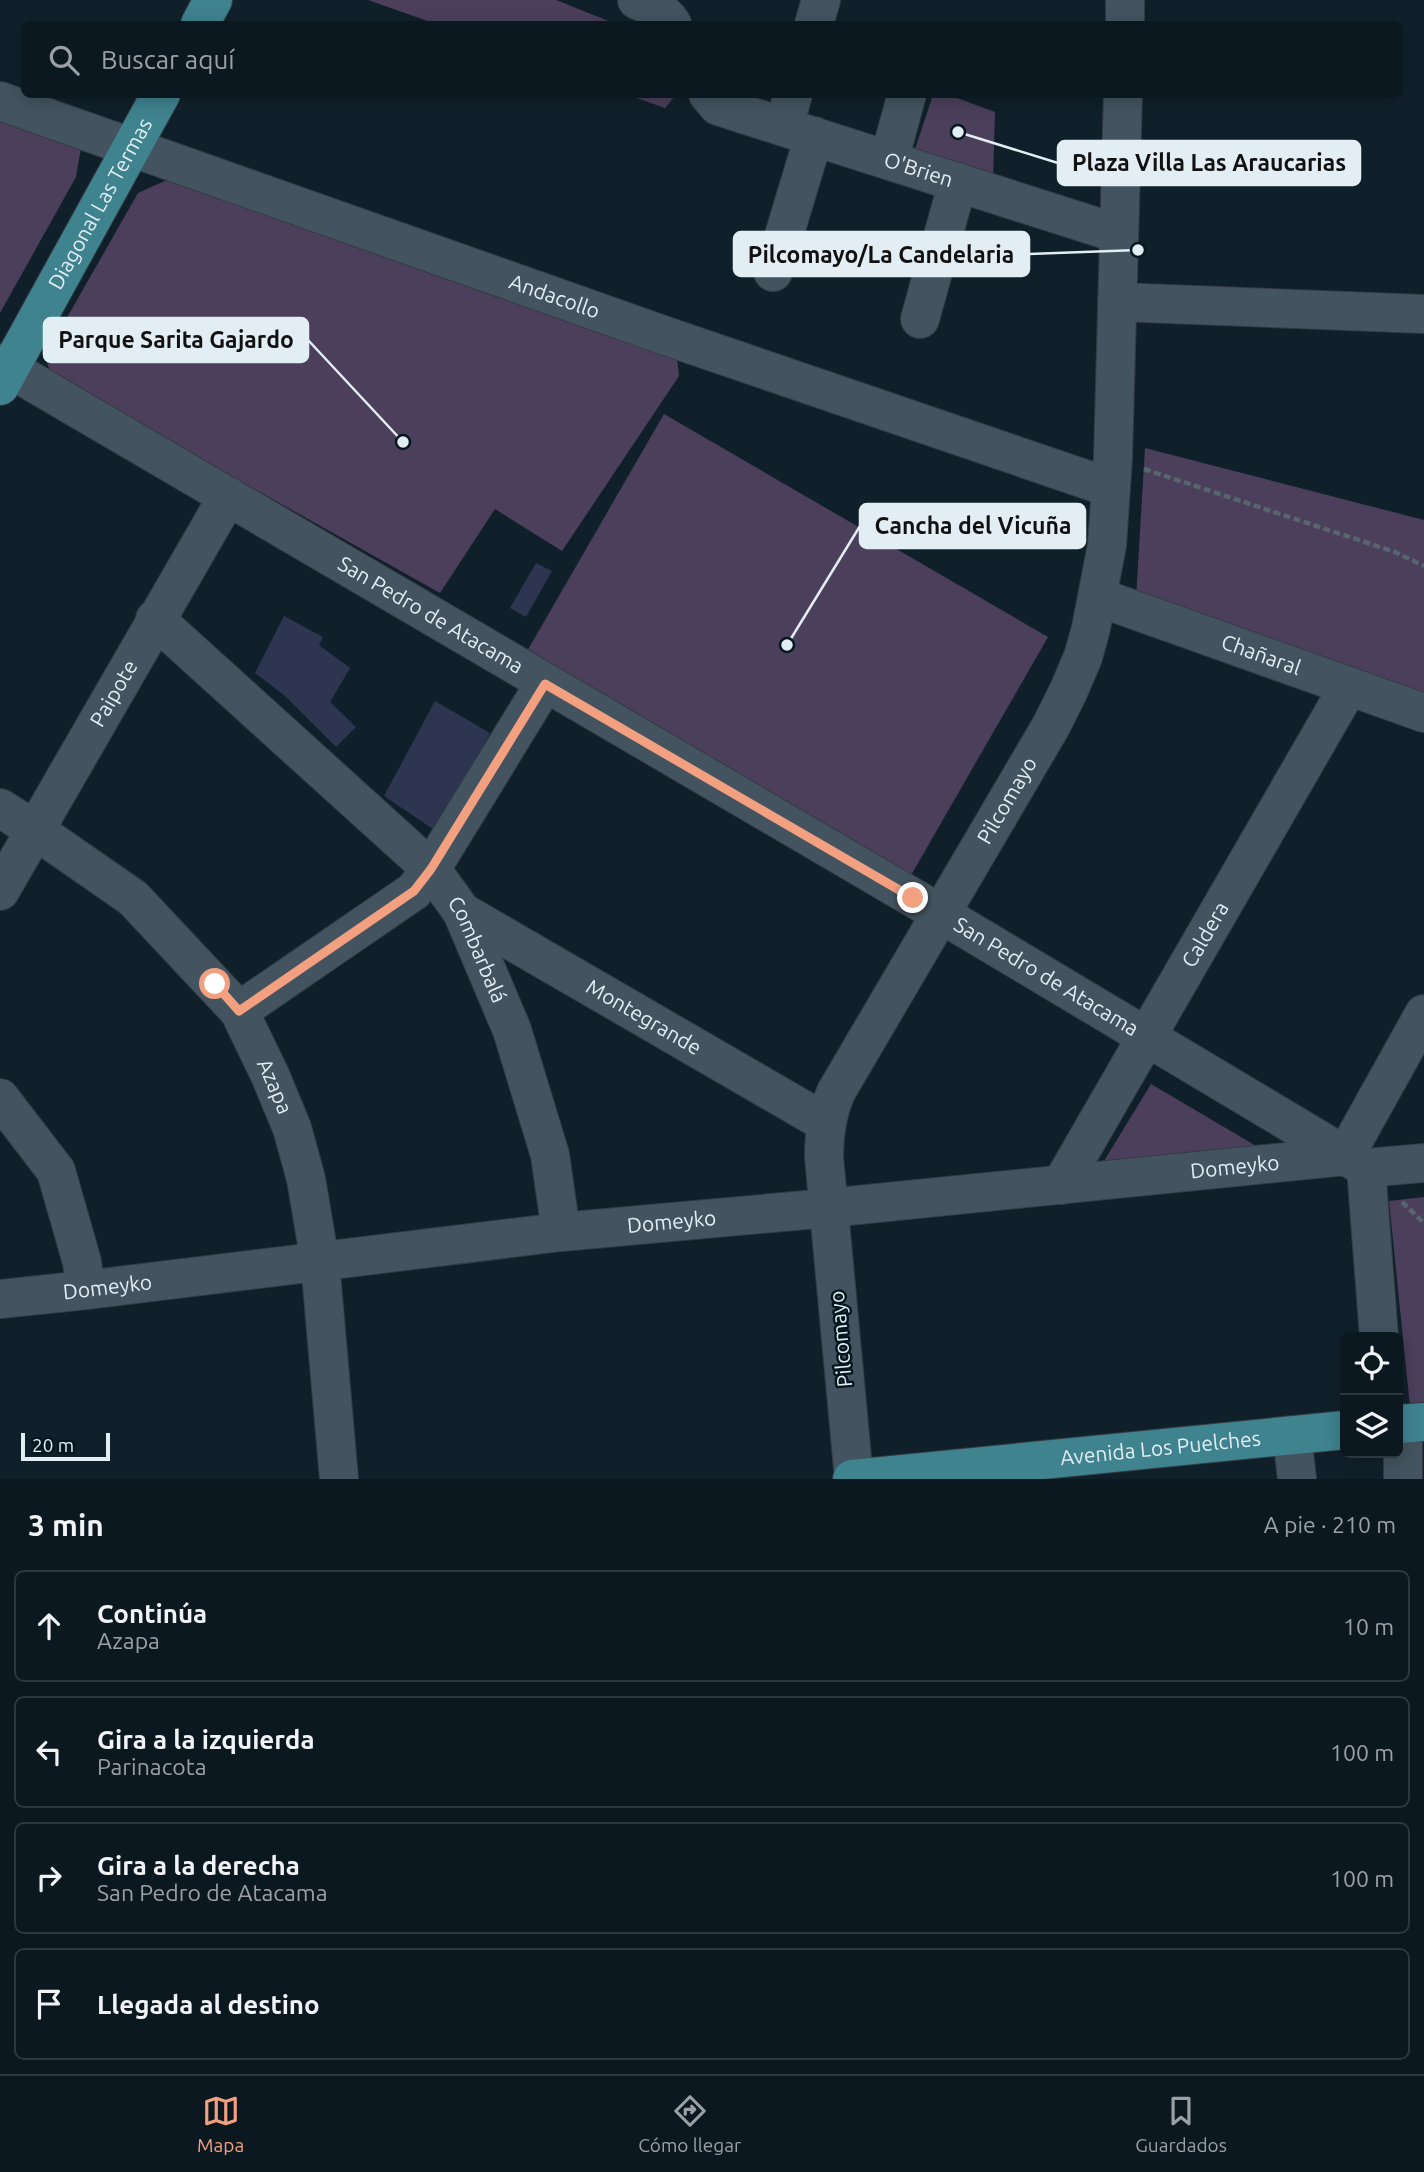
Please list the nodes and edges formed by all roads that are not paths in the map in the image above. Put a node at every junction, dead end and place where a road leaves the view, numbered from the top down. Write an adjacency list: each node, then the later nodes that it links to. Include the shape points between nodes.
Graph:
1 (213, 0): 5 (main road)
2 (637, 0): 6 (street, via 657,8)
3 (821, 0): 7 (street)
4 (1125, 0): 8 (street)
5 (202, 21)
6 (670, 21)
7 (815, 21)
8 (1125, 21)
9 (159, 98): 15 (main road, Diagonal Las Termas)
10 (906, 98): 16 (street)
11 (1123, 98): 18 (street, Pilcomayo)
12 (713, 100): 14 (street, O'Brien)
13 (0, 101): 15 (street, Andacollo)
14 (797, 119): 16 (street, O'Brien); 19 (street)
15 (132, 148): 23 (main road, Diagonal Las Termas); 24 (street, Andacollo, via 653,331)
16 (889, 160): 17 (street, O'Brien)
17 (958, 182): 18 (street, O'Brien); 22 (street)
18 (1119, 234): 20 (street, Pilcomayo)
19 (773, 272)
20 (1117, 302): 21 (street); 24 (street, Pilcomayo)
21 (1424, 314)
22 (920, 319)
23 (3, 372): 25 (street, San Pedro de Atacama)
24 (1112, 473): 26 (street, Pilcomayo)
25 (228, 496): 27 (street, Paipote); 28 (street, San Pedro de Atacama)
26 (1098, 597): 29 (street, Chañaral); 36 (street, Pilcomayo, via 1083,657 1068,692)
27 (155, 619): 32 (street, Paipote); 33 (street, Combarbalá)
28 (545, 684): 33 (street); 36 (street, San Pedro de Atacama)
29 (1349, 686): 30 (street, Chañaral); 39 (street, Caldera)
30 (1424, 713)
31 (0, 808): 32 (street, Azapa)
32 (35, 830): 34 (street, Paipote); 37 (street, Azapa, via 133,898)
33 (431, 869): 35 (street, Combarbalá); 37 (street, via 414,891)
34 (0, 891)
35 (462, 912): 41 (street, Montegrande); 46 (street, Combarbalá, via 516,1042 550,1155)
36 (941, 914): 39 (street, San Pedro de Atacama); 41 (street, Pilcomayo, via 836,1092)
37 (239, 1011): 47 (street, Azapa, via 292,1129)
38 (1424, 1014): 42 (street)
39 (1146, 1037): 42 (street, San Pedro de Atacama); 44 (street, Caldera)
40 (0, 1098): 48 (street, via 56,1171)
41 (826, 1123): 45 (street, Pilcomayo)
42 (1355, 1162): 43 (street, Domeyko); 44 (street, Domeyko); 50 (street)
43 (1424, 1163)
44 (1061, 1185): 45 (street, Domeyko)
45 (828, 1208): 46 (street, Domeyko); 55 (street, Pilcomayo)
46 (561, 1232): 47 (street, Domeyko)
47 (320, 1262): 48 (street, Domeyko); 56 (street, Azapa)
48 (86, 1290): 49 (street, Domeyko)
49 (0, 1299)
50 (1378, 1332)
51 (1408, 1423): 58 (street)
52 (1340, 1430): 53 (main road, Avenida Los Puelches)
53 (1292, 1435): 54 (main road, Avenida Los Puelches); 57 (street)
54 (1031, 1470): 55 (main road, Avenida Los Puelches)
55 (864, 1478)
56 (338, 1479)
57 (1297, 1479)
58 (1403, 1479)

